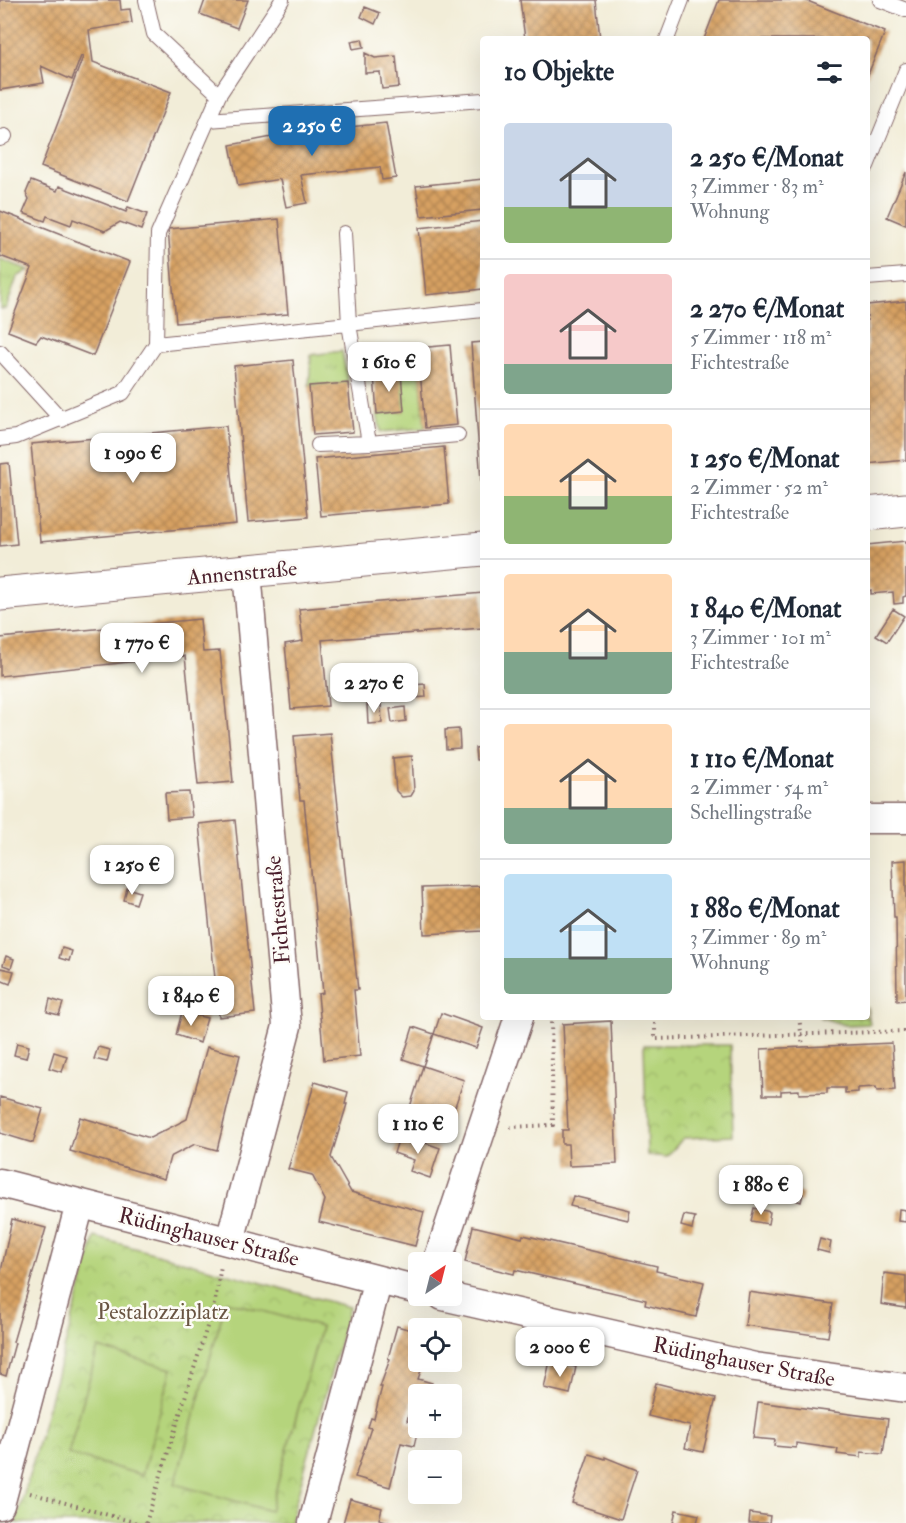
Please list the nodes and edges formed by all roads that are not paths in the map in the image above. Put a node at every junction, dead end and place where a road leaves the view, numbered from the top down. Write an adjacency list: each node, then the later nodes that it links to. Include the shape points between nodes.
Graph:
1 (146, 0): 8 (lane, via 154,34)
2 (282, 0): 8 (lane)
3 (682, 0): 6 (lane)
4 (880, 0): 5 (lane)
5 (906, 10)
6 (668, 36)
7 (906, 70): 11 (lane)
8 (219, 95): 10 (lane)
9 (480, 100): 10 (lane)
10 (208, 120): 17 (lane, via 158,234)
11 (870, 159)
12 (344, 233): 16 (lane)
13 (906, 275): 14 (lane)
14 (870, 278)
15 (480, 310): 16 (lane)
16 (349, 324): 17 (lane); 22 (lane)
17 (156, 344): 19 (lane, via 123,393)
18 (0, 352): 19 (lane)
19 (62, 420): 21 (lane)
20 (458, 435): 22 (lane)
21 (0, 439)
22 (369, 443): 23 (lane)
23 (318, 445)
24 (906, 510): 25 (street)
25 (870, 514)
26 (480, 549): 27 (street, Annenstraße)
27 (247, 572): 28 (street, Annenstraße); 34 (street, Fichtestraße, via 287,1026)
28 (0, 594)
29 (870, 819): 30 (street)
30 (906, 819)
31 (518, 1020): 35 (street)
32 (0, 1183): 33 (street, Rüdinghauser Straße)
33 (80, 1204): 34 (street, Rüdinghauser Straße); 40 (street)
34 (230, 1240): 36 (street, Rüdinghauser Straße)
35 (440, 1252)
36 (378, 1280): 37 (street, Rüdinghauser Straße); 41 (street)
37 (408, 1288)
38 (462, 1300): 39 (street, Rüdinghauser Straße, via 754,1367)
39 (906, 1388)
40 (3, 1496)
41 (312, 1523)

